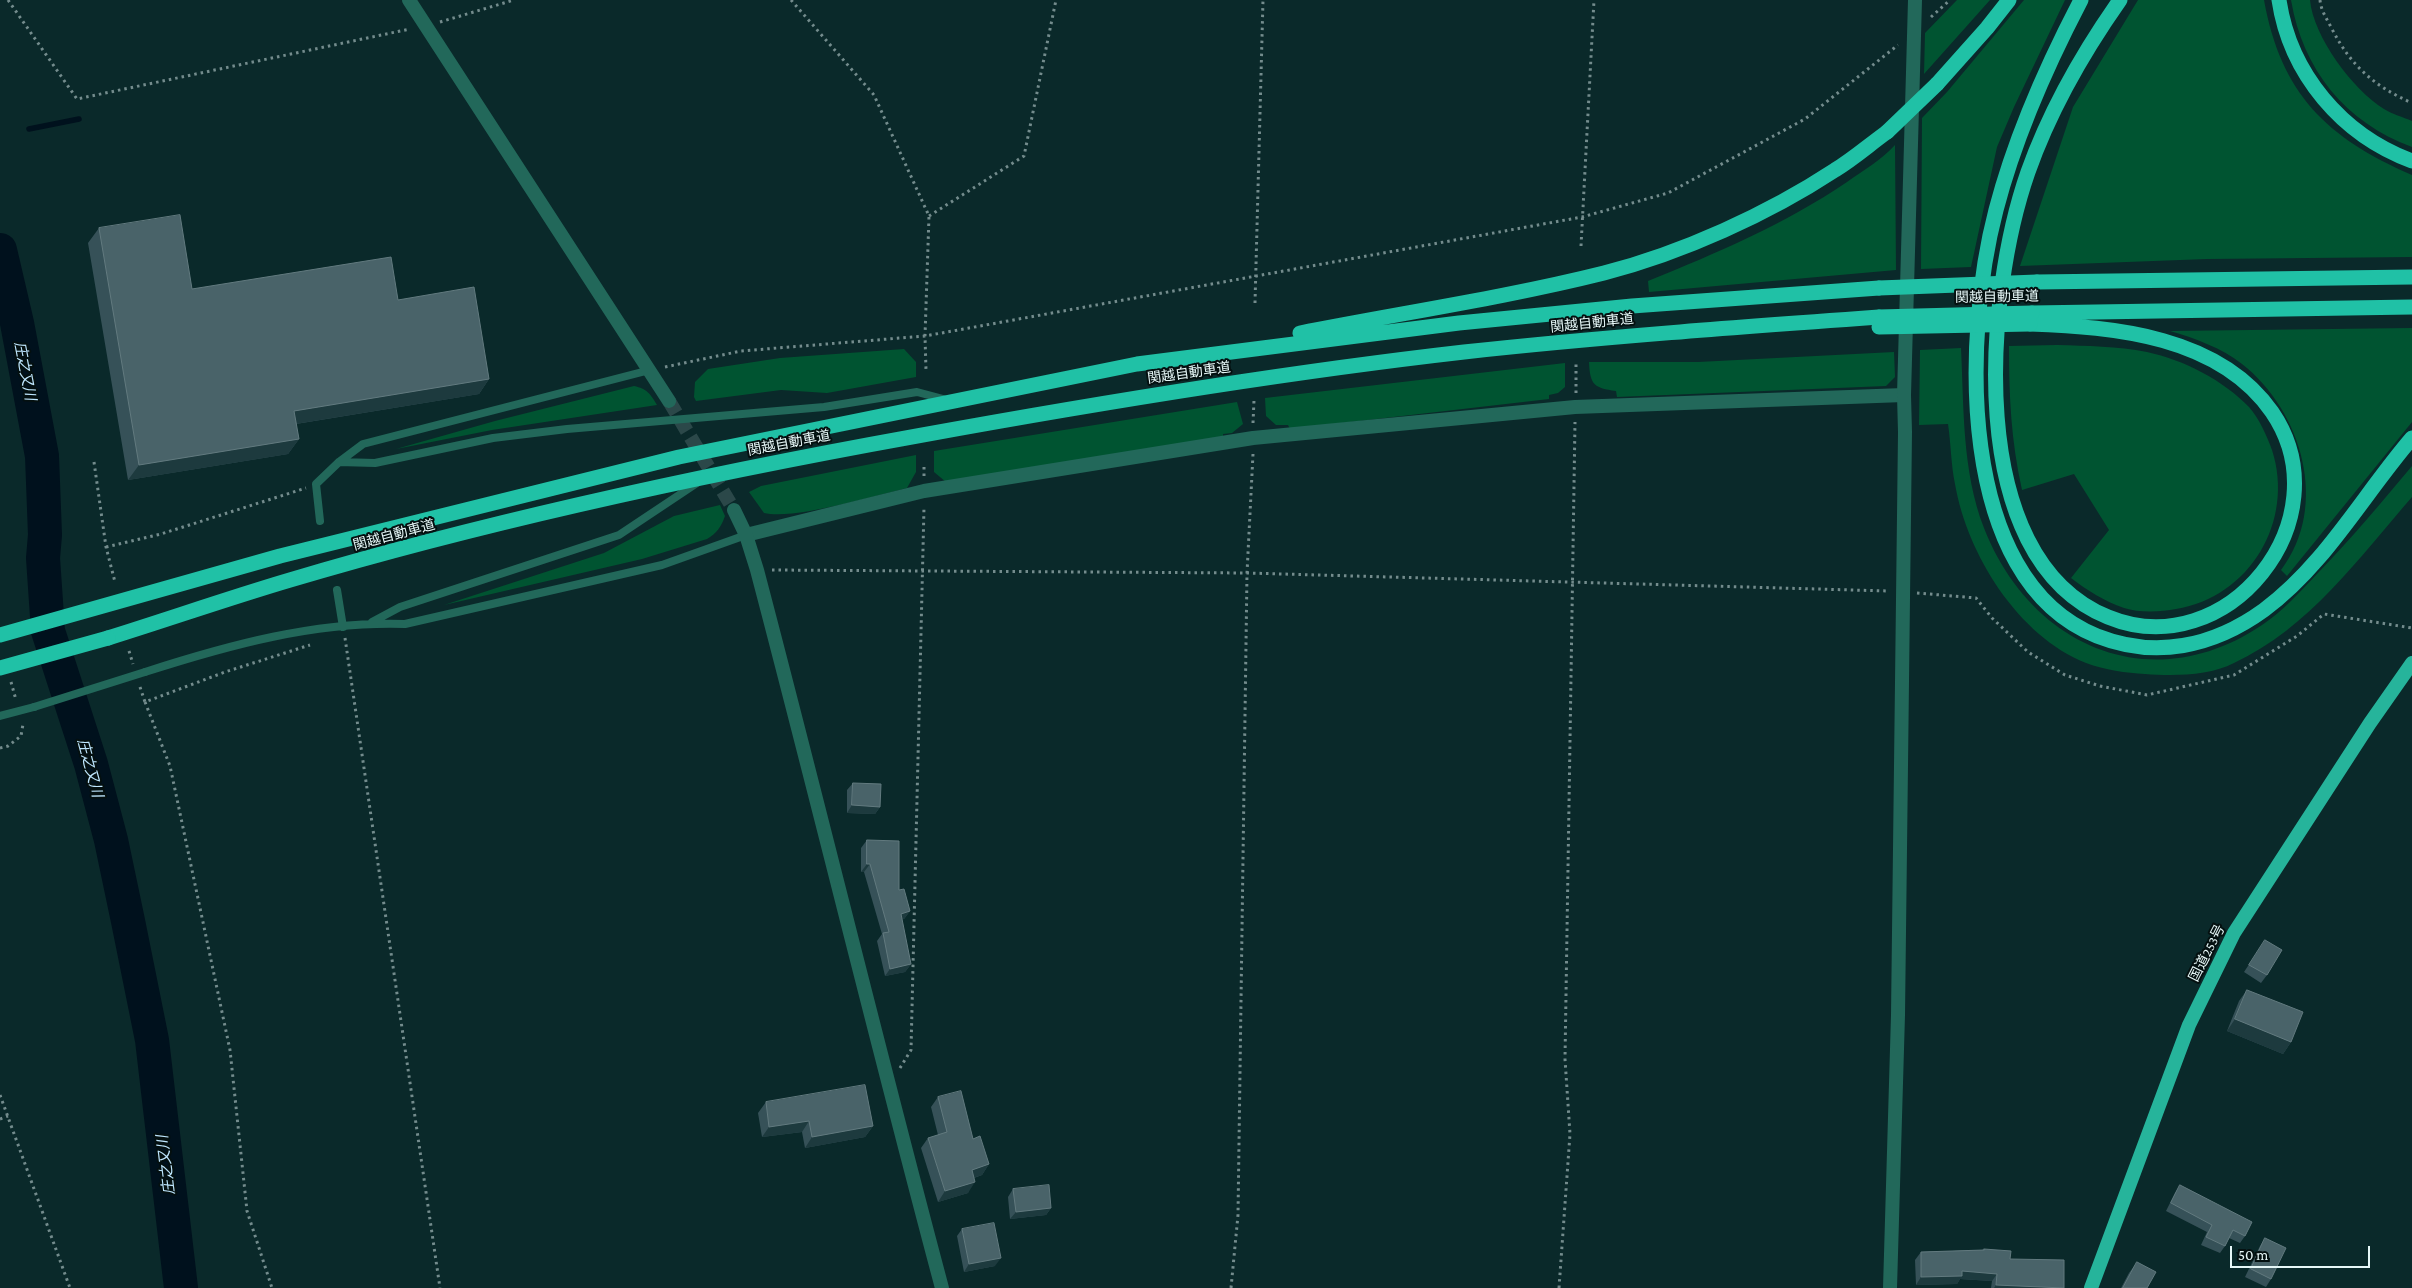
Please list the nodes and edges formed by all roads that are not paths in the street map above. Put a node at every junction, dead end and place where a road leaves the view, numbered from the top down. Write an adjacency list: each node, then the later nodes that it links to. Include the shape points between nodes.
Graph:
1 (409, 0): 12 (street)
2 (1915, 0): 13 (street)
3 (2009, 0): 11 (highway, bridge, via 1937,84 1886,132 1836,170 1784,200 1667,253 1605,272 1509,293)
4 (2081, 0): 16 (highway, via 2046,71 2009,166 1993,221 1979,306 1977,387 1987,490 2007,547 2023,575 2062,616 2094,635 2140,649 2194,644 2244,622 2286,591 2320,554)
5 (2120, 0): 10 (highway, via 2069,79 2047,123 2015,216 2000,299 1996,350 1996,387 2004,465 2012,501 2032,549 2066,591 2087,606 2108,617 2158,626 2185,623 2211,614 2233,601 2252,586 2268,566 2282,544 2291,520 2294,469 2274,414 2235,374 2177,345 2111,329)
6 (2279, 0): 7 (highway, via 2290,42 2318,93 2355,132)
7 (2412, 161)
8 (2412, 276): 11 (highway, 関越自動車道, bridge, via 1879,288 1632,306 1459,323)
9 (2412, 307): 10 (highway, 関越自動車道)
10 (2031, 318): 18 (highway, 関越自動車道, bridge, via 1879,322 1629,336 1453,354 1136,397)
11 (1137, 364): 15 (highway, 関越自動車道)
12 (650, 370): 14 (street); 17 (lane, via 363,444)
13 (1904, 395): 21 (street, via 1575,407 1253,438 924,491); 30 (street, via 1899,1005)
14 (669, 402)
15 (953, 403): 17 (lane, via 917,392 824,407 567,429 493,438 375,463); 25 (highway, 関越自動車道, via 670,460 280,556)
16 (2412, 438)
17 (339, 462): 20 (lane, via 316,484)
18 (706, 476): 23 (lane, via 620,535 400,607); 27 (highway, 関越自動車道, bridge, via 432,541 290,580 108,638)
19 (734, 510): 21 (street)
20 (320, 521)
21 (746, 535): 23 (lane, via 662,565 405,624); 29 (street)
22 (337, 590): 24 (lane)
23 (370, 623): 24 (lane)
24 (344, 627): 28 (lane, bridge, via 276,635 203,653)
25 (0, 634)
26 (2412, 663): 31 (highway, 国道253号, via 2234,934 2189,1025)
27 (0, 668)
28 (0, 716)
29 (942, 1288)
30 (1890, 1288)
31 (2091, 1288)

